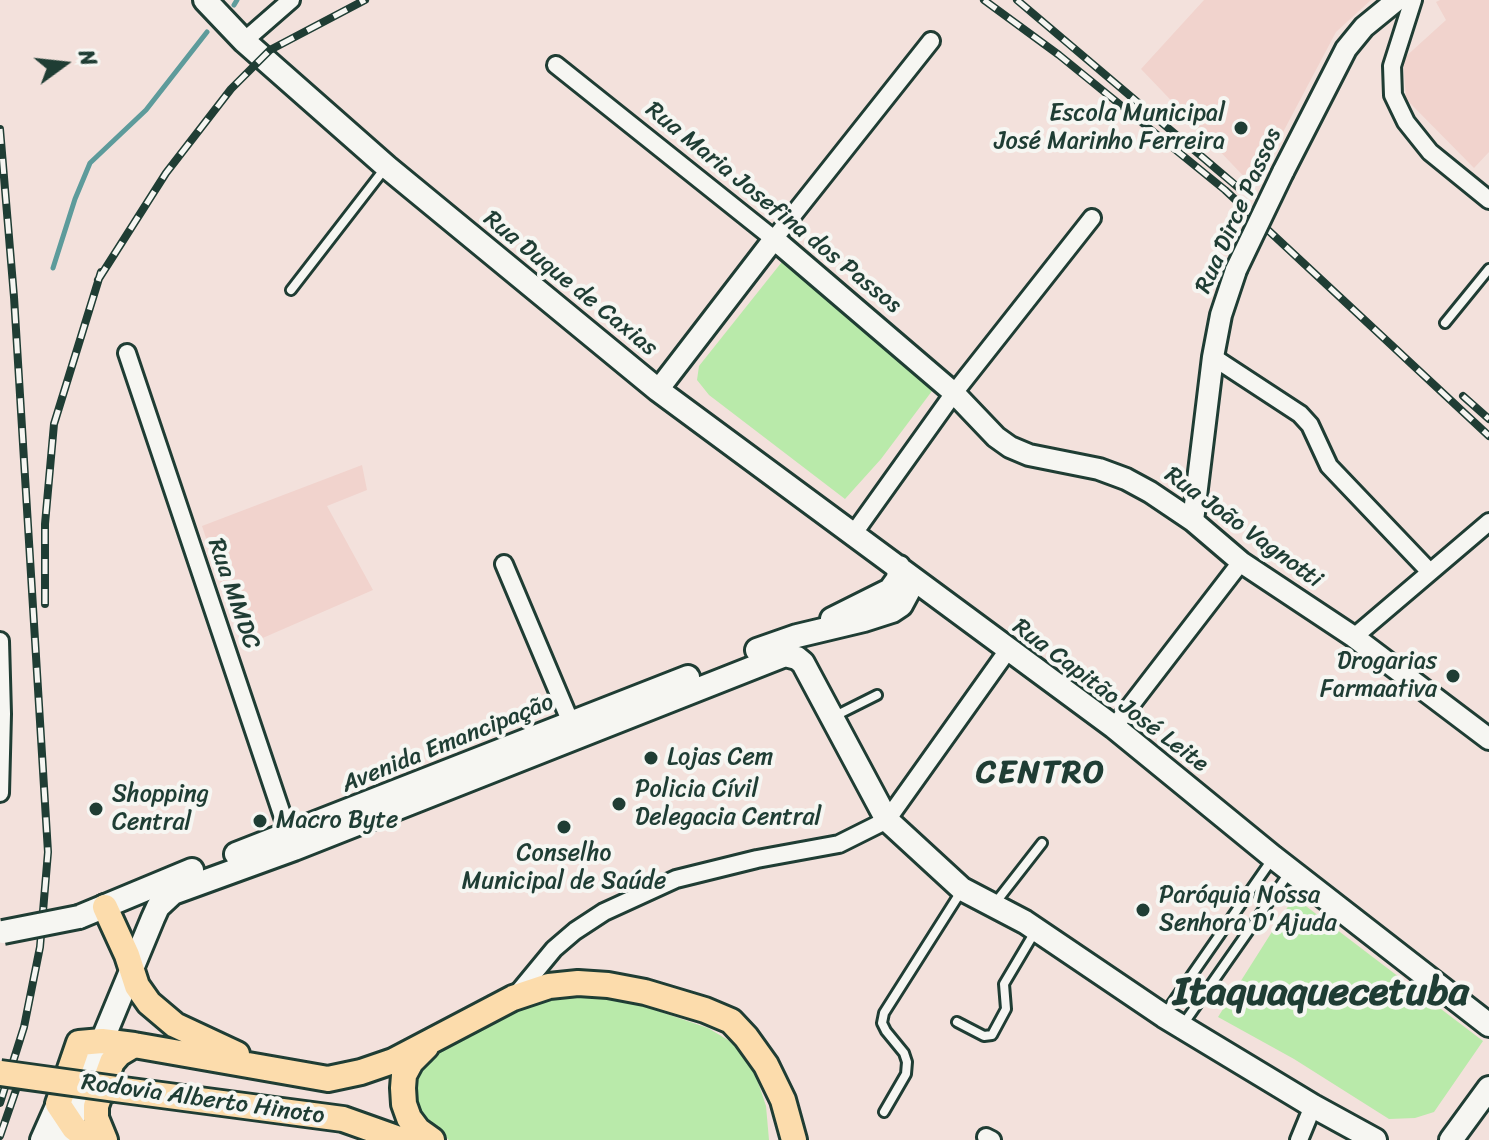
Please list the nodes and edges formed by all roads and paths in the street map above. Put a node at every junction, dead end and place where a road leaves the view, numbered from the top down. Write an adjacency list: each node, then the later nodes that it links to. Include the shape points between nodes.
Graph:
1 (205, 0): 5 (main road, Rua Duque de Caxias)
2 (291, 0): 5 (street)
3 (1397, 0): 16 (street, Rua Dirce Passos, bridge, via 1364,27 1329,77 1236,270)
4 (1413, 0): 9 (street, via 1392,66 1393,95 1430,152)
5 (244, 41): 8 (main road, Rua Duque de Caxias)
6 (931, 41): 11 (street)
7 (556, 65): 11 (street, Rua Maria Josefina dos Passos)
8 (387, 167): 13 (lane); 17 (main road, Rua Duque de Caxias)
9 (1489, 200)
10 (1092, 218): 18 (street)
11 (774, 239): 17 (street); 18 (street, Rua Maria Josefina dos Passos)
12 (1489, 269): 14 (lane)
13 (291, 290)
14 (1445, 323)
15 (127, 353): 42 (street, Rua MMDC)
16 (1213, 357): 19 (street, Rua Dirce Passos); 25 (street, via 1300,414 1329,466)
17 (658, 390): 21 (main road, Rua Duque de Caxias)
18 (954, 393): 19 (street, Rua João Vagnotti, via 1010,447 1126,479); 21 (street)
19 (1193, 521): 22 (street, Rua João Vagnotti)
20 (1489, 522): 25 (street)
21 (854, 533): 24 (main road, Rua Duque de Caxias)
22 (1241, 562): 30 (street, Rua João Vagnotti); 37 (street)
23 (504, 564): 38 (street)
24 (899, 567): 26 (main road); 27 (main road, Rua Duque de Caxias); 29 (main road, via 890,590)
25 (1430, 572): 30 (street)
26 (908, 592): 27 (main road, Rua Capitão José Leite); 28 (main road, Avenida Emancipação, via 892,611)
27 (937, 596): 32 (main road, Rua Capitão José Leite)
28 (864, 620): 29 (main road, Avenida Emancipação); 33 (main road, via 811,645)
29 (797, 636): 38 (main road, Avenida Emancipação)
30 (1354, 637): 39 (street, Rua João Vagnotti)
31 (0, 641): 35 (street)
32 (1008, 650): 37 (main road, Rua Capitão José Leite); 41 (street)
33 (803, 663): 36 (main road); 38 (main road, Avenida Emancipação, via 791,655 776,657)
34 (877, 695): 36 (lane)
35 (1, 713): 40 (street)
36 (831, 718): 41 (main road)
37 (1114, 727): 44 (main road, Rua Capitão José Leite)
38 (574, 731): 42 (main road, Avenida Emancipação)
39 (1489, 739)
40 (0, 793)
41 (887, 820): 45 (main road); 51 (street, via 839,844 676,879 604,912 554,949)
42 (292, 842): 47 (main road, Avenida Emancipação, via 160,882); 50 (main road, Avenida Emancipação, via 173,893 158,907)
43 (1042, 843): 46 (lane)
44 (1282, 864): 52 (lane); 52 (lane); 54 (main road, Rua Capitão José Leite)
45 (962, 889): 46 (main road); 65 (lane, via 884,1013 882,1023 907,1062 906,1074)
46 (993, 905): 48 (main road)
47 (105, 907): 49 (main road, Avenida Emancipação, bridge); 50 (main road)
48 (1036, 930): 52 (main road); 53 (lane, via 1004,984 1006,1009 992,1035)
49 (1, 932)
50 (131, 970): 55 (main road); 58 (main road, via 161,1015)
51 (513, 998): 56 (main road, Rodovia Alberto Hinoto); 59 (main road, Rodovia Alberto Hinoto, via 578,983 645,992 731,1021)
52 (1173, 1021): 64 (main road)
53 (957, 1022)
54 (1487, 1025)
55 (90, 1042): 57 (main road); 63 (main road); 66 (main road)
56 (430, 1043): 58 (main road, Rodovia Alberto Hinoto, via 361,1072 328,1079); 70 (main road, via 411,1062 403,1088 409,1118)
57 (134, 1045): 58 (main road); 68 (main road, via 112,1062 96,1106)
58 (261, 1065)
59 (766, 1065): 62 (main road, Rodovia Alberto Hinoto); 71 (main road)
60 (0, 1073): 69 (main road, Rodovia Alberto Hinoto, bridge, via 328,1117)
61 (1489, 1088): 76 (main road)
62 (783, 1100): 72 (main road); 73 (main road)
63 (58, 1104): 66 (main road); 67 (main road)
64 (1313, 1106): 74 (street); 75 (main road)
65 (884, 1112)
66 (66, 1132): 68 (main road)
67 (42, 1140)
68 (102, 1140)
69 (402, 1140)
70 (432, 1140)
71 (778, 1140)
72 (794, 1140)
73 (807, 1140)
74 (1299, 1140)
75 (1375, 1140)
76 (1451, 1140)

